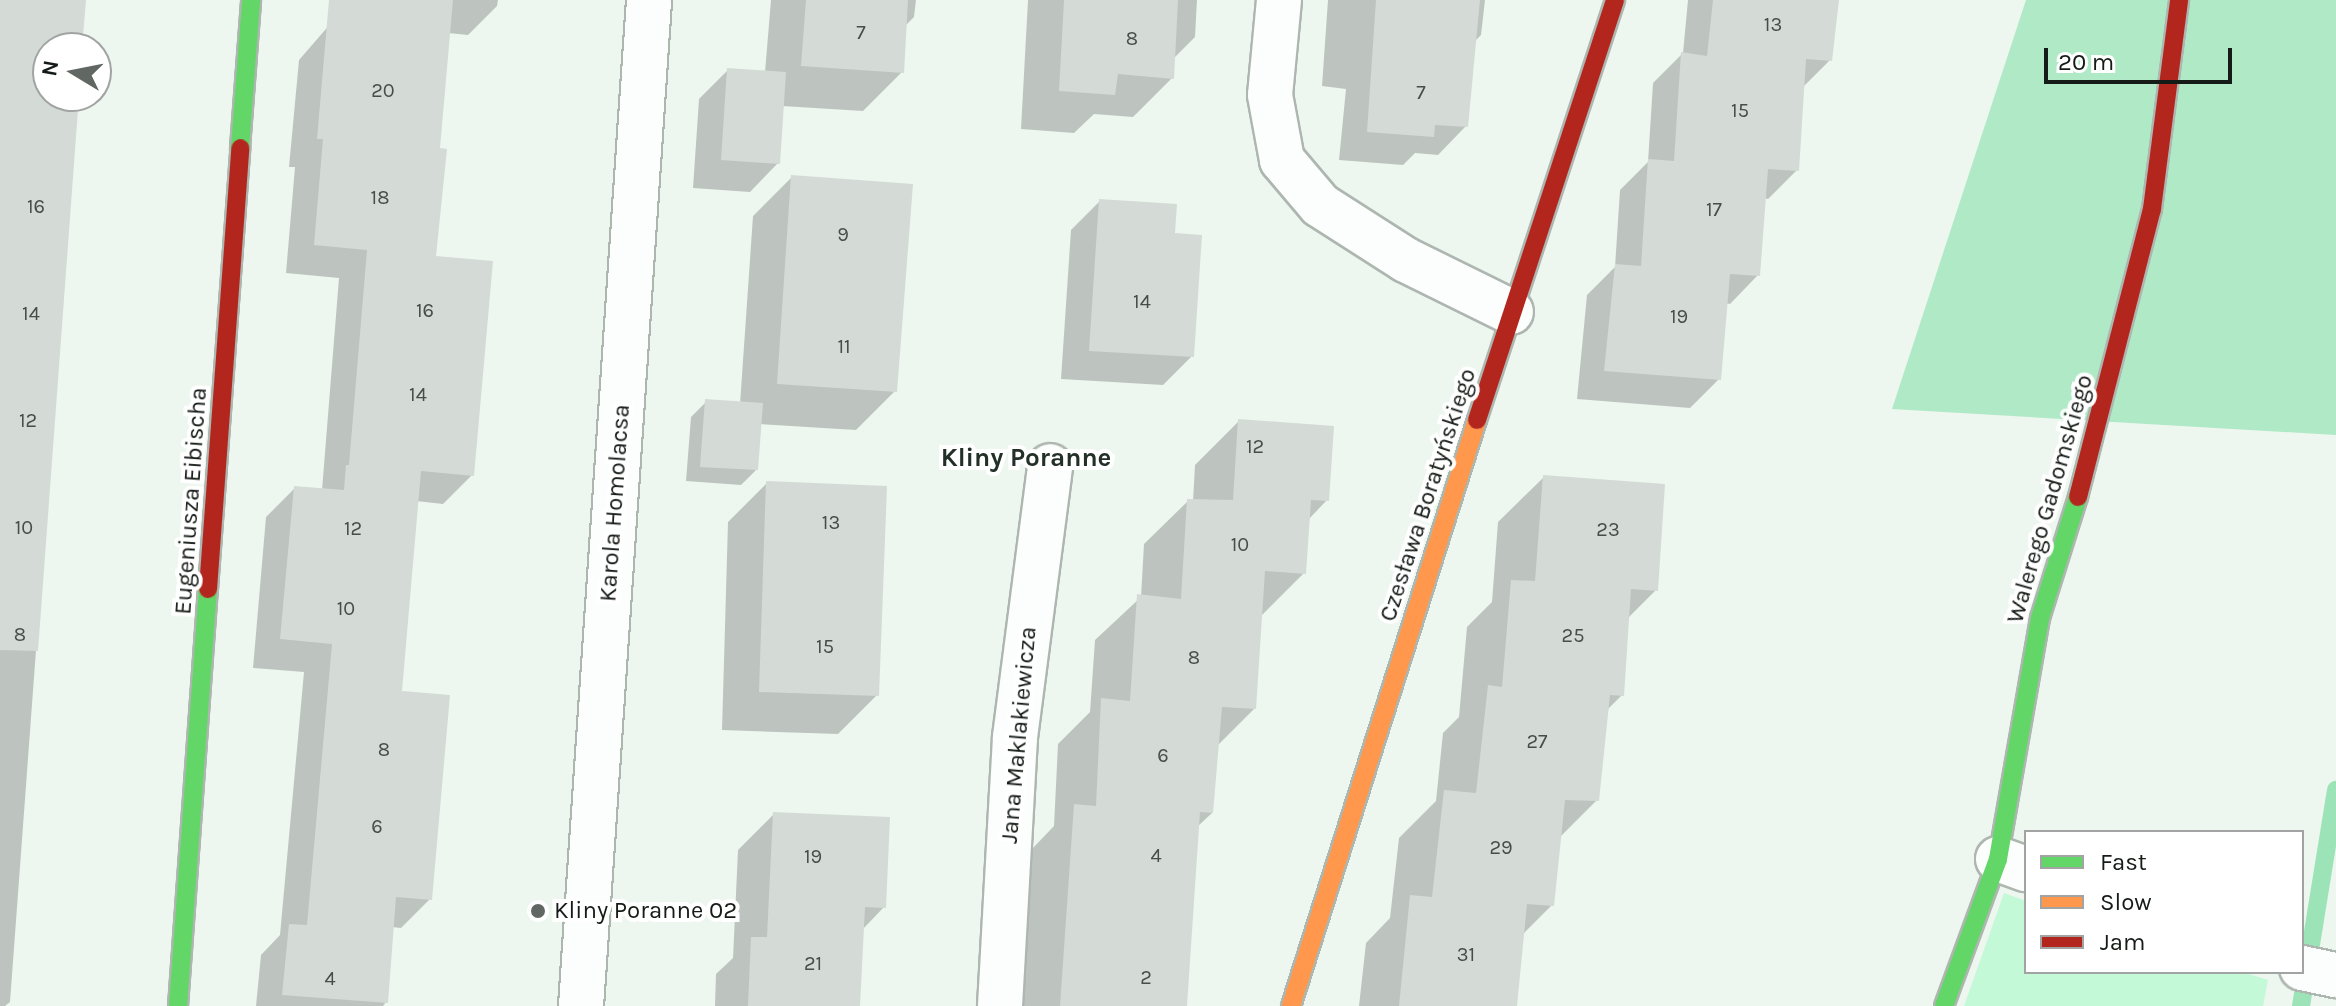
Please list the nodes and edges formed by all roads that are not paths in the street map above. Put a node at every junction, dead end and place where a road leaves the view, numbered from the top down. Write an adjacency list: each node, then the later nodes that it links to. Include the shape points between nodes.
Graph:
1 (251, 0): 11 (street, Eugeniusza Eibischa)
2 (649, 0): 12 (street, Karola Homolacsa)
3 (1279, 0): 6 (street, via 1270,95 1282,160 1320,205 1406,260)
4 (1615, 0): 6 (street, Czesława Boratyńskiego)
5 (2179, 0): 8 (street, Walerego Gadomskiego, via 2152,209 2078,497 2040,618)
6 (1511, 312): 14 (street, Czesława Boratyńskiego)
7 (1050, 466): 13 (street, Jana Maklakiewicza, via 1015,737)
8 (2012, 864): 15 (street, Walerego Gadomskiego)
9 (2304, 968): 10 (street)
10 (2336, 975)
11 (178, 1006)
12 (581, 1006)
13 (1000, 1006)
14 (1291, 1006)
15 (1944, 1006)

